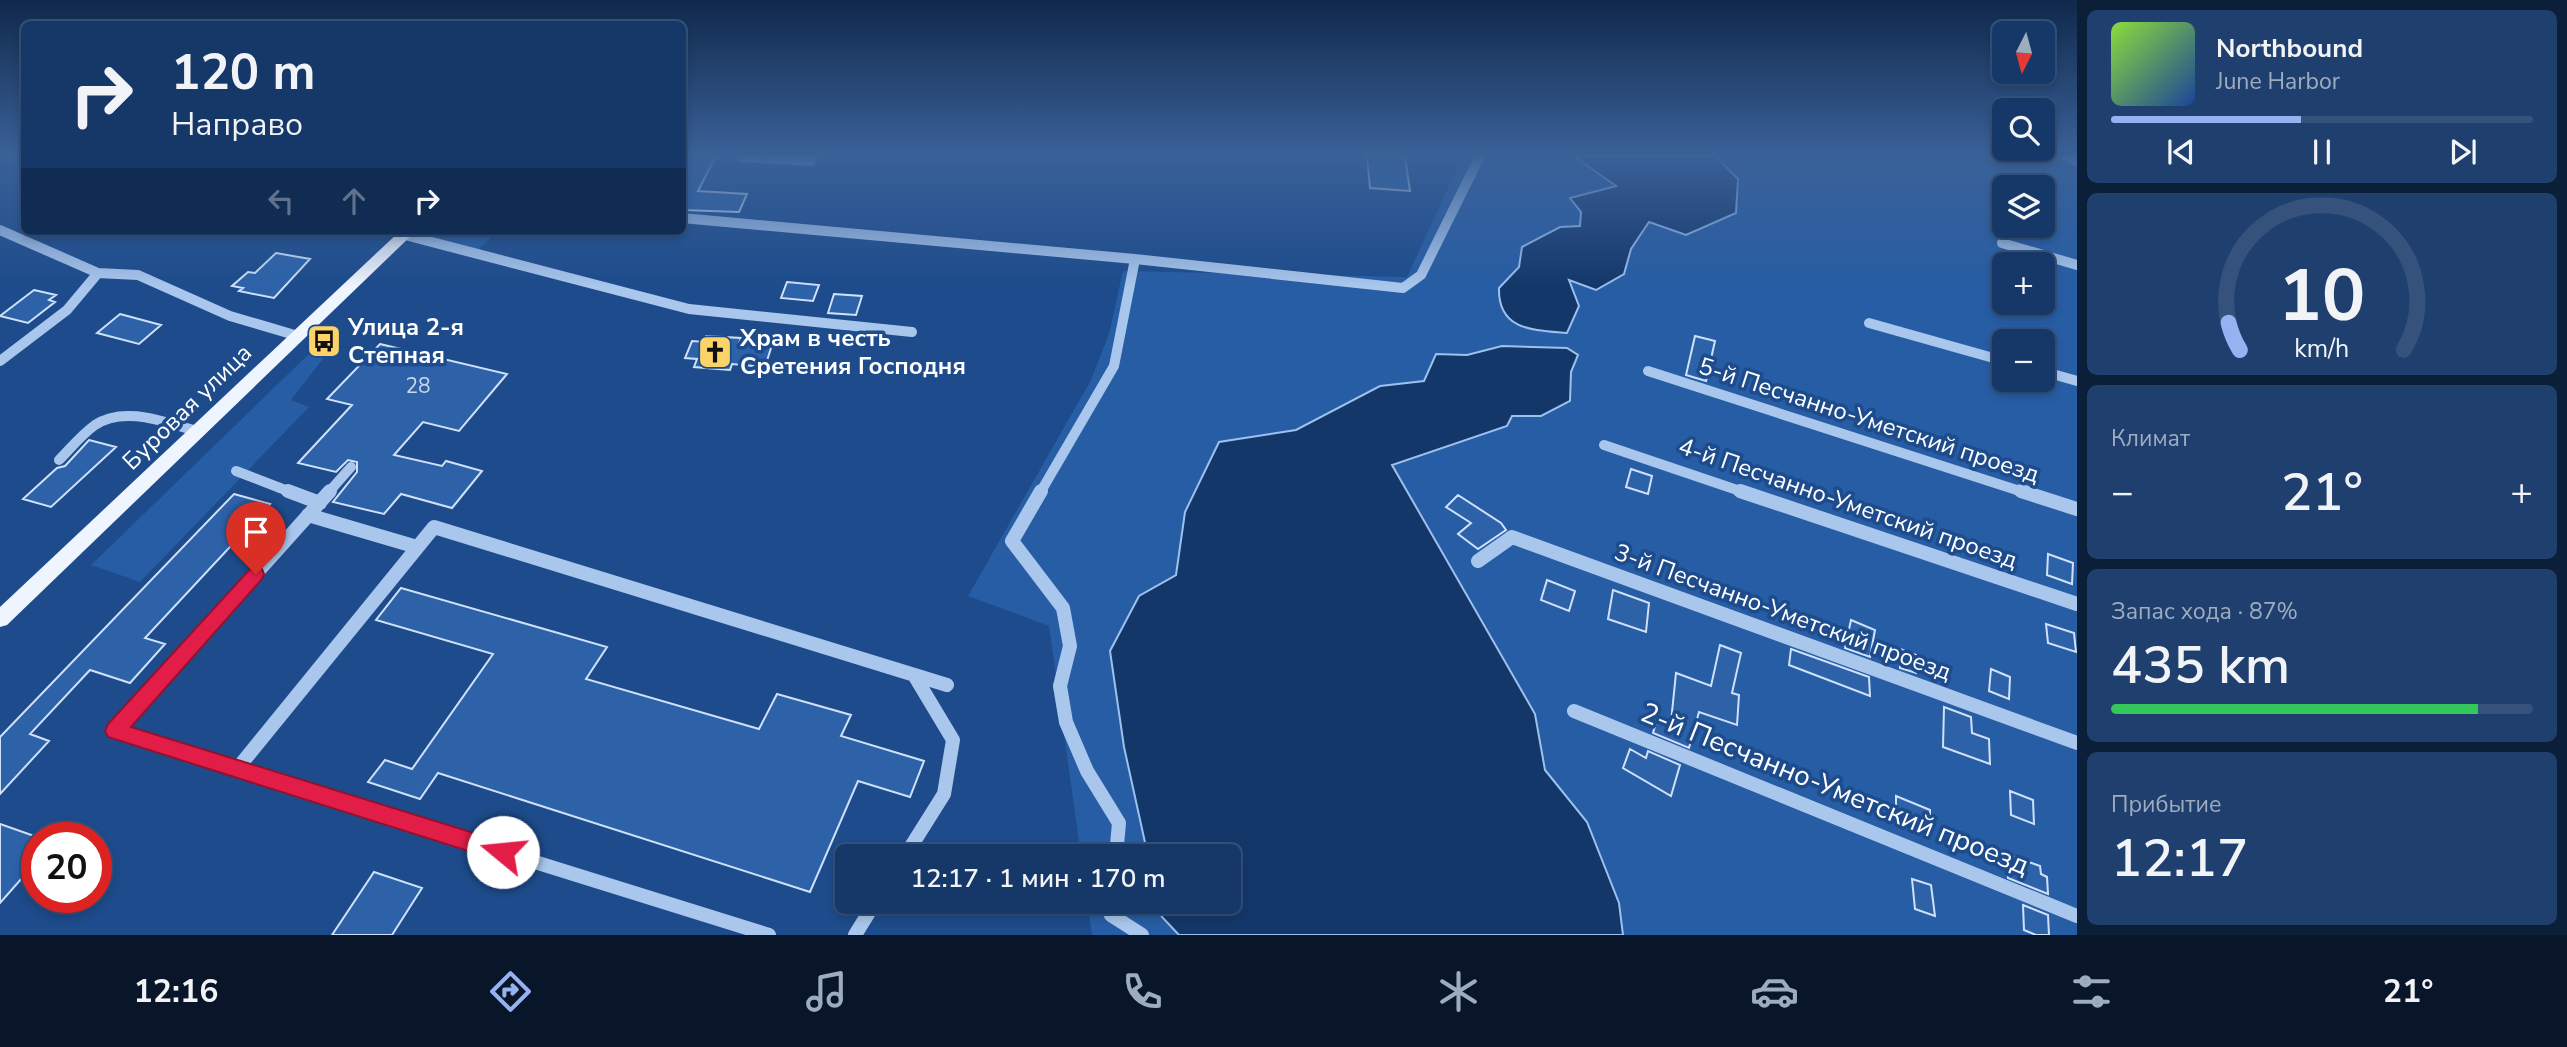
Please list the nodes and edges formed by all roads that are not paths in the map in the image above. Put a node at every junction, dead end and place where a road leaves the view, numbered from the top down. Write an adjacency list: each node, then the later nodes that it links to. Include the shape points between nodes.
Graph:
1 (1459, 200): 7 (street, via 1422,275 1403,288)
2 (686, 218): 7 (street)
3 (0, 230): 9 (street)
4 (405, 235): 12 (main road, Буровая улица)
5 (414, 235): 11 (street, via 689,309)
6 (2002, 243): 8 (street)
7 (1135, 259): 36 (street, via 1114,366 1012,541 1063,608 1070,646 1060,686 1066,722 1087,771 1119,823)
8 (2077, 265)
9 (98, 273): 12 (street, via 138,275 230,316); 14 (street, via 81,297)
10 (1869, 323): 13 (street)
11 (912, 332)
12 (298, 336): 18 (main road, Буровая улица)
13 (1992, 358)
14 (0, 361)
15 (1648, 371): 24 (street, 5-й Песчанно-Уметский проезд)
16 (2055, 375): 17 (street)
17 (2077, 381)
18 (197, 431): 20 (street, via 142,417 117,417 99,423); 29 (main road, Буровая улица)
19 (1604, 445): 28 (street, 4-й Песчанно-Уметский проезд)
20 (59, 460)
21 (351, 467): 23 (street)
22 (236, 471): 23 (street)
23 (320, 503): 25 (street)
24 (2077, 509)
25 (309, 515): 26 (street); 34 (street, via 115,731)
26 (417, 547): 30 (street, via 434,527); 34 (street)
27 (1478, 561): 33 (street, 3-й Песчанно-Уметский проезд, via 1512,537)
28 (2077, 604)
29 (0, 619)
30 (914, 674): 31 (street); 35 (lane, via 953,740 944,794)
31 (947, 685)
32 (1574, 711): 39 (street, 2-й Песчанно-Уметский проезд)
33 (2077, 743)
34 (237, 769): 40 (street)
35 (913, 844)
36 (1117, 844)
37 (868, 914): 41 (lane)
38 (1111, 914): 42 (street)
39 (2077, 916)
40 (769, 935)
41 (855, 935)
42 (1142, 935)

